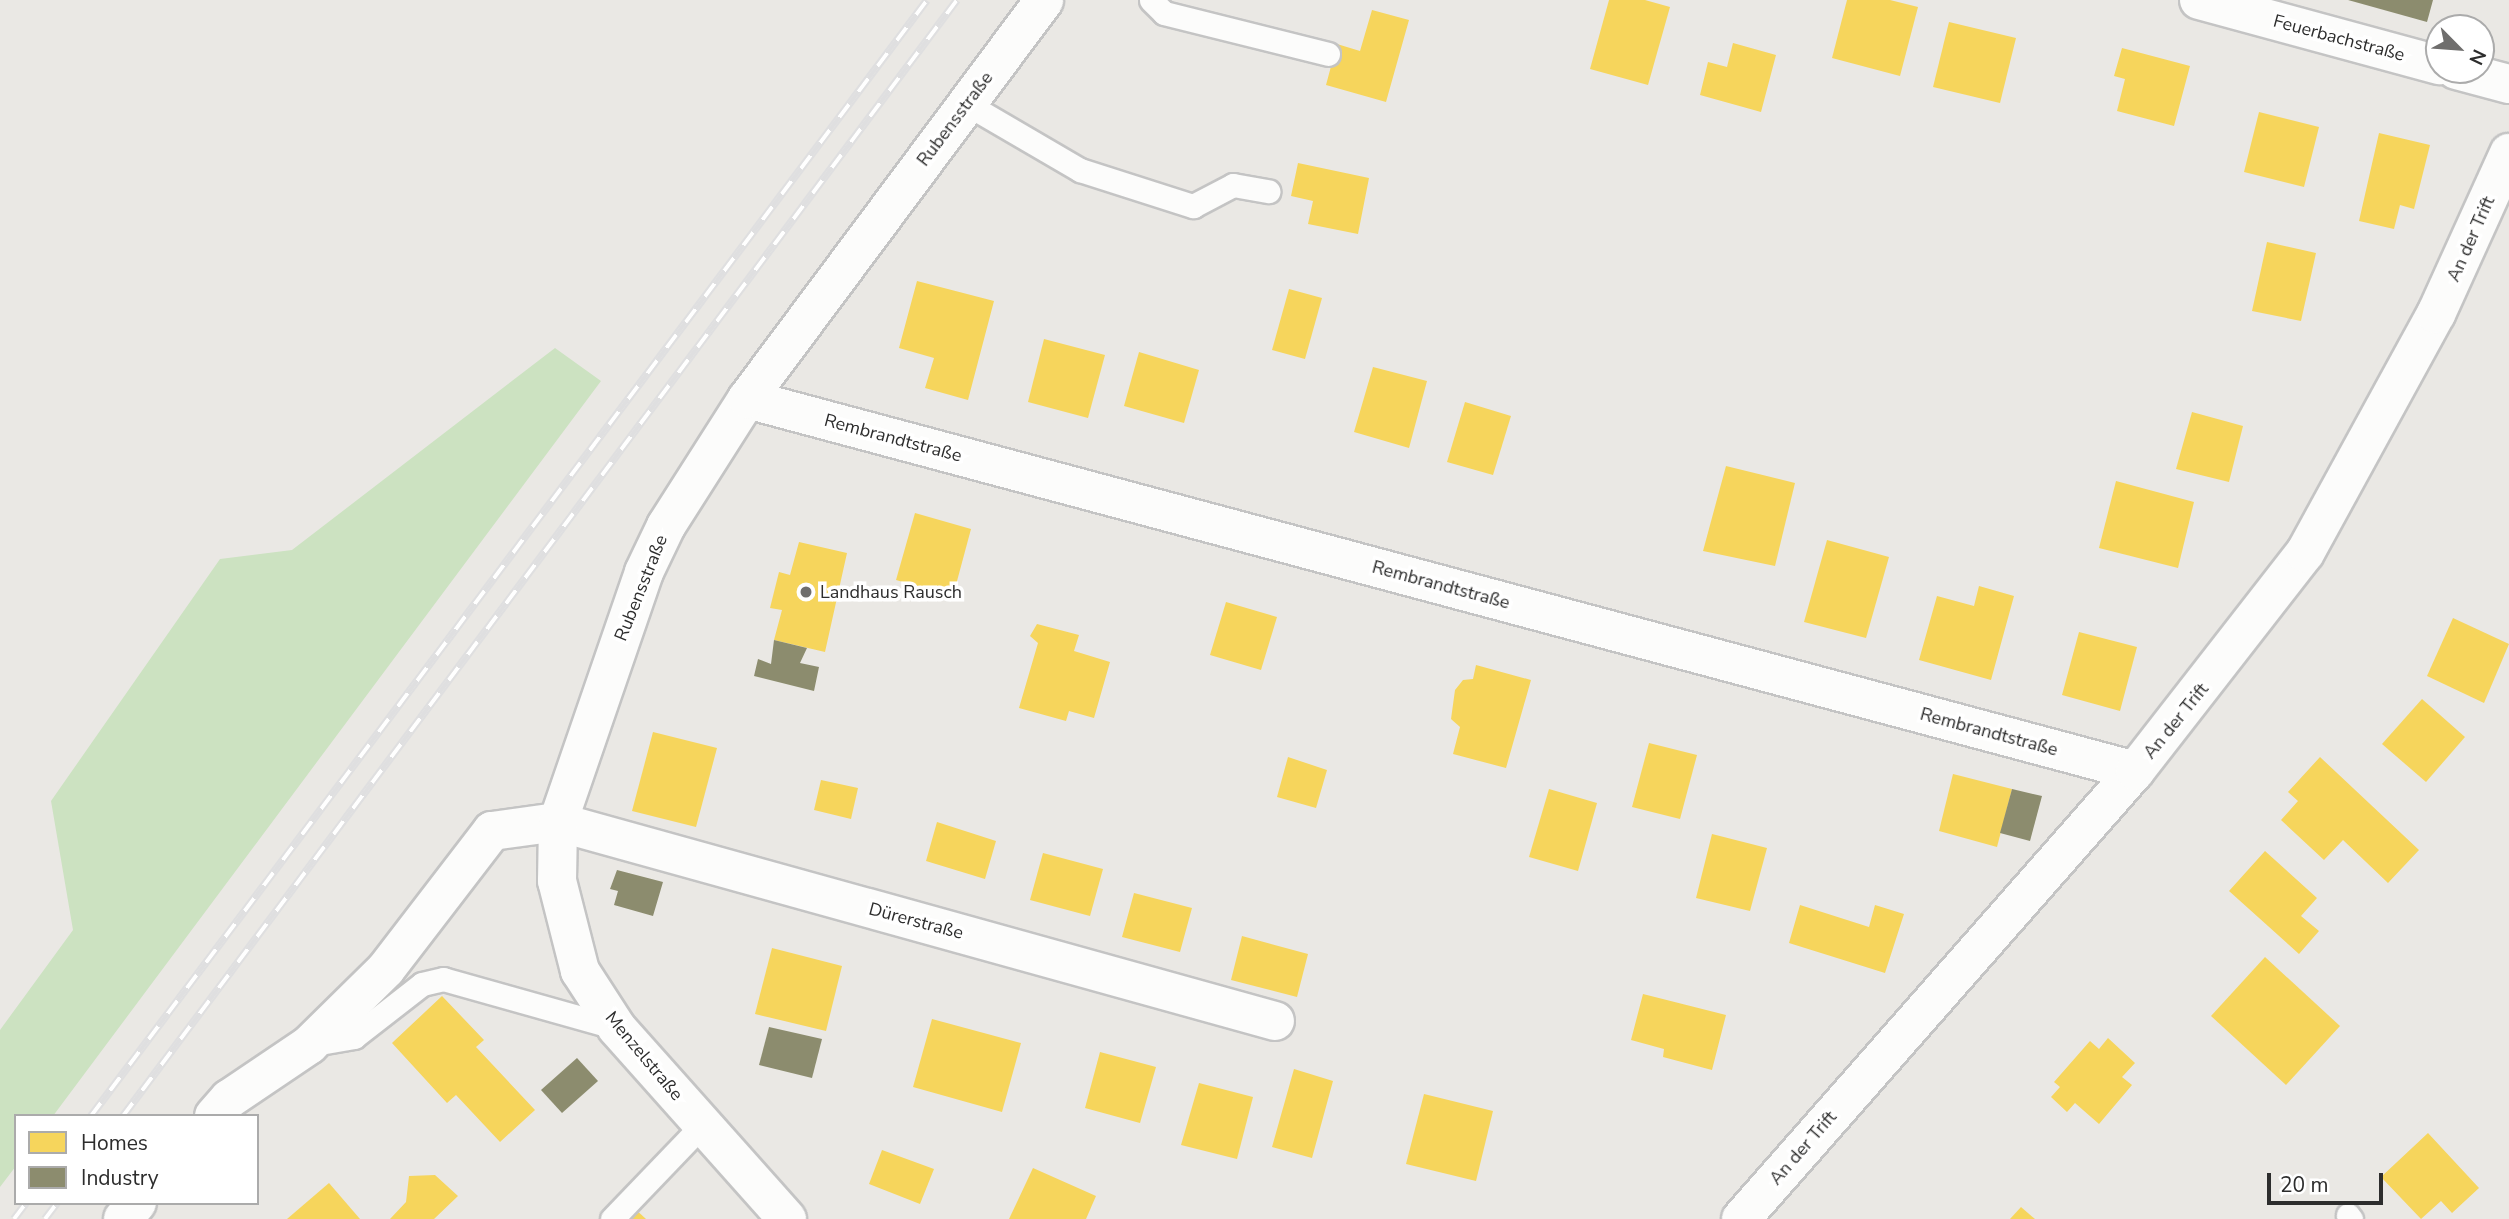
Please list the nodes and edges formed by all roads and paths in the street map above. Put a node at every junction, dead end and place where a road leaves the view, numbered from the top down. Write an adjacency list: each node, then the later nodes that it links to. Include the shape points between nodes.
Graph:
1 (1044, 0): 6 (street, Rubensstraße)
2 (1151, 0): 4 (lane, via 1164,13)
3 (2199, 0): 5 (street, Feuerbachstraße)
4 (1328, 54)
5 (2425, 61)
6 (967, 104): 8 (lane, via 1080,170 1193,206 1233,184); 9 (street, Rubensstraße)
7 (2508, 157): 10 (street, An der Trift, via 2436,314 2305,553)
8 (1268, 191)
9 (747, 399): 10 (street, Rembrandtstraße); 11 (street, Rubensstraße, via 666,526 644,572)
10 (2135, 771): 21 (street, An der Trift)
11 (558, 822): 12 (street, Dürerstraße); 13 (street, Menzelstraße, via 557,881 580,971); 14 (street, via 492,831 386,969)
12 (1275, 1021)
13 (617, 1028): 14 (lane, via 443,979 422,984 354,1037); 16 (street, Menzelstraße)
14 (309, 1045): 15 (street, via 229,1099)
15 (217, 1114)
16 (702, 1125): 19 (lane); 20 (street, Menzelstraße)
17 (135, 1205): 18 (street)
18 (123, 1219)
19 (612, 1219)
20 (787, 1219)
21 (1741, 1219)

